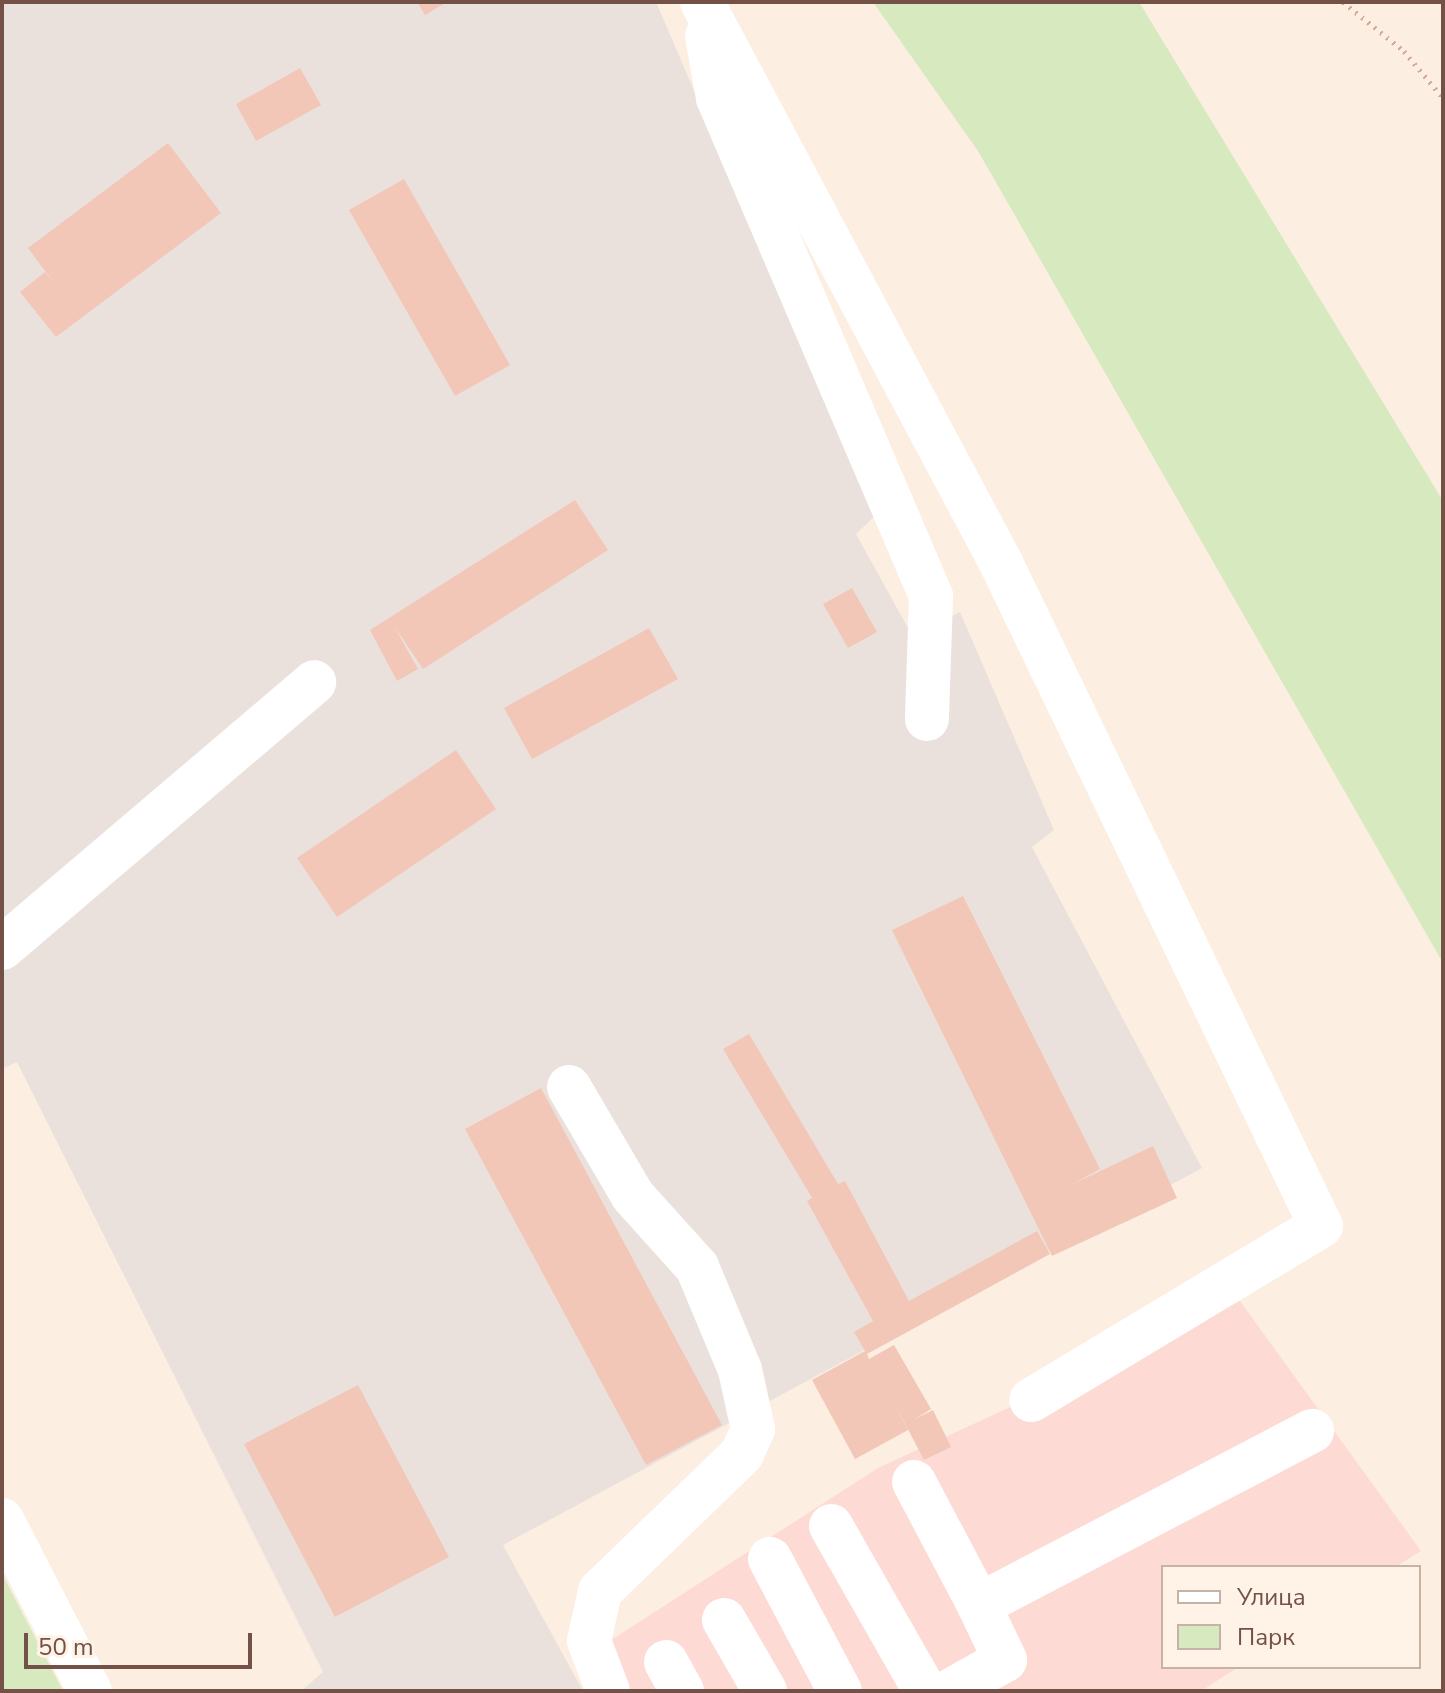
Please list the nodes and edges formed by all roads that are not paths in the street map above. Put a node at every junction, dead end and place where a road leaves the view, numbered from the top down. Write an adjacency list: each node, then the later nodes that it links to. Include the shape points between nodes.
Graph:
1 (702, 2): 3 (lane, via 718,98 931,596); 6 (lane, via 1001,563 1321,1226)
2 (314, 682): 4 (lane)
3 (927, 719)
4 (2, 948)
5 (569, 1087): 15 (lane, via 633,1196 697,1267 740,1370 753,1429 742,1454 600,1591 589,1641)
6 (1031, 1400)
7 (1312, 1431): 12 (lane)
8 (914, 1482): 12 (lane)
9 (2, 1520): 14 (lane)
10 (831, 1526): 18 (lane)
11 (770, 1559): 17 (lane)
12 (979, 1605): 19 (lane, via 1005,1660)
13 (724, 1620): 16 (lane)
14 (90, 1691)
15 (608, 1691)
16 (765, 1691)
17 (840, 1691)
18 (925, 1691)
19 (950, 1691)

